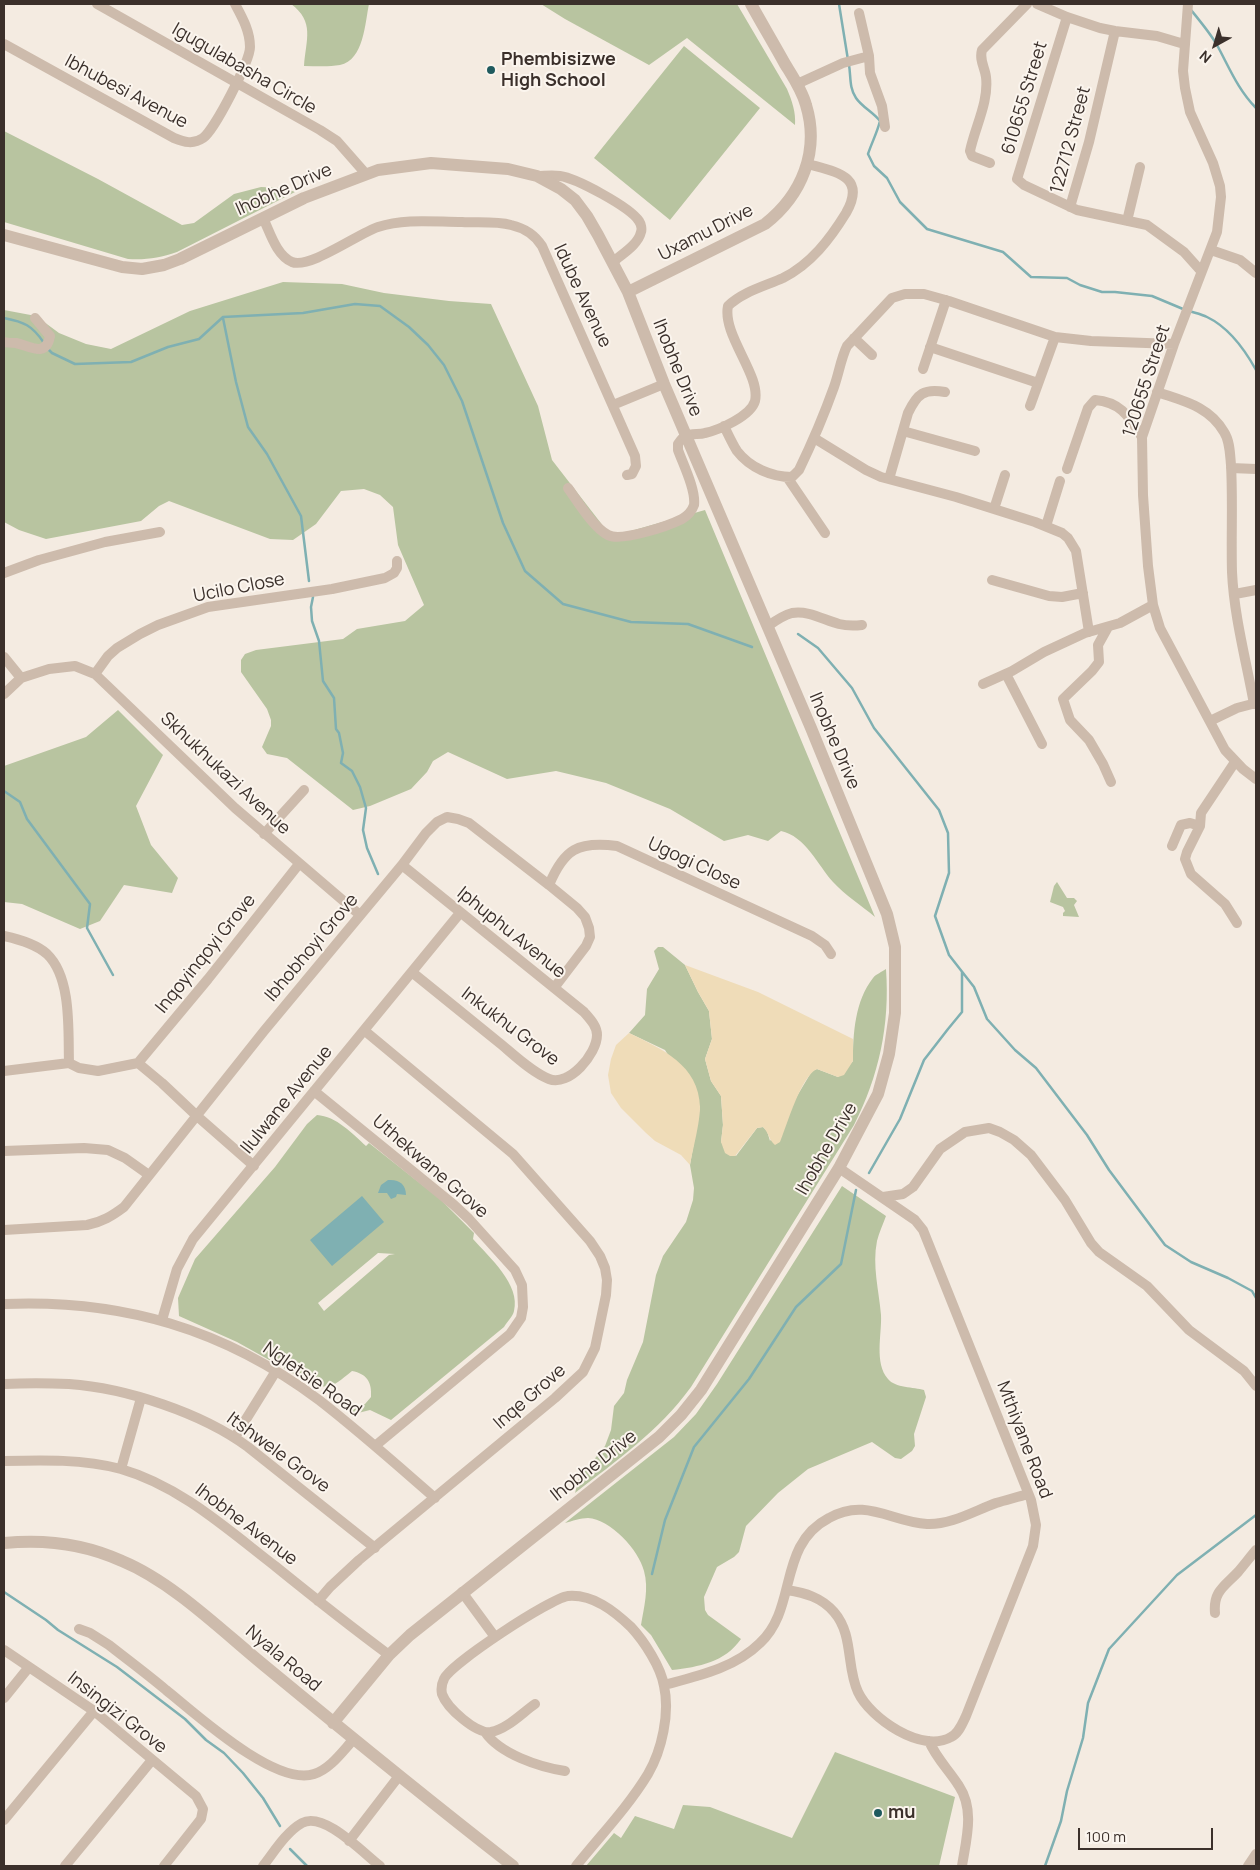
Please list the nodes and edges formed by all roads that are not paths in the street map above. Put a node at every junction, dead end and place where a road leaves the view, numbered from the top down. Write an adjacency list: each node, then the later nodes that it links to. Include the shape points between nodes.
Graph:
1 (97, 4): 13 (street, Igugulabasha Circle)
2 (235, 4): 13 (street, Ibhubesi Avenue, via 249,34 250,49)
3 (751, 4): 14 (street, Uxamu Drive)
4 (1027, 4): 16 (street, via 982,50 986,91 970,151 972,156)
5 (1037, 4): 8 (street)
6 (1188, 4): 11 (street, 120655 Street)
7 (859, 12): 12 (street)
8 (1067, 17): 9 (street); 21 (street, 610655 Street, via 1017,179)
9 (1115, 31): 11 (street, via 1157,36); 22 (street, 122712 Street)
10 (4, 44): 13 (street, Ibhubesi Avenue, via 185,142 204,138)
11 (1184, 44): 26 (street, 120655 Street, via 1183,71 1190,112 1214,163 1220,186 1217,232)
12 (869, 56): 14 (street); 15 (street, via 870,73 882,106)
13 (237, 83): 19 (street, Igugulabasha Circle, via 337,142)
14 (797, 84): 17 (street, Uxamu Drive, via 806,104 810,125)
15 (885, 127)
16 (990, 163)
17 (808, 164): 30 (street, Uxamu Drive, via 790,199 765,224); 46 (street, via 849,179 854,189 853,196 834,233 814,256 785,277 728,306 728,318 752,379 755,400 744,415)
18 (1140, 167): 24 (street)
19 (366, 174): 20 (street, Ihobhe Drive, via 431,164 508,169); 23 (street, Ihobhe Drive)
20 (537, 176): 27 (street, Ihobhe Drive, via 575,200); 27 (street, via 560,176 580,182 639,221 642,230 639,238)
21 (1024, 185): 22 (street, 122712 Street)
22 (1070, 207): 24 (street)
23 (263, 218): 25 (street, Ihobhe Drive, via 180,259 142,270 107,264); 44 (street, Idube Avenue, via 280,252 291,262 298,263 318,258 369,230 394,223 498,223 526,231 542,246)
24 (1127, 221): 28 (street, via 1154,229 1184,252)
25 (4, 235)
26 (1211, 250): 28 (street, 120655 Street); 29 (street, via 1240,260)
27 (613, 262): 30 (street, Ihobhe Drive)
28 (1201, 271): 36 (street, 120655 Street)
29 (1256, 273)
30 (628, 292): 41 (street, Ihobhe Drive)
31 (946, 300): 33 (street); 34 (street, via 924,294 892,298); 37 (street)
32 (35, 318): 35 (street, via 50,336 44,348)
33 (1055, 337): 36 (street); 40 (street)
34 (854, 338): 38 (street); 50 (street, via 843,354 836,383)
35 (4, 342)
36 (1174, 344): 43 (street, 120655 Street)
37 (930, 347): 39 (street); 40 (street)
38 (872, 355)
39 (923, 368)
40 (1038, 383): 45 (street)
41 (664, 384): 44 (street); 48 (street, Ihobhe Drive)
42 (945, 392): 47 (street, via 927,391 919,396 908,413)
43 (1157, 392): 49 (street, 120655 Street); 53 (street, via 1194,404 1213,418 1226,434)
44 (613, 405): 55 (street, Idube Avenue, via 636,462 632,474)
45 (1030, 406)
46 (724, 426): 48 (street); 57 (street, via 737,451 746,460 767,473)
47 (903, 431): 51 (street); 58 (street)
48 (686, 436): 60 (street, via 678,444 678,450 694,498 692,509 682,519 629,536 610,536 599,528); 73 (street, Ihobhe Drive)
49 (1142, 437): 52 (street, via 1118,407 1096,400 1088,408); 71 (street, 120655 Street, via 1143,495)
50 (814, 438): 57 (street, via 799,470 792,478); 58 (street, via 866,470)
51 (975, 451)
52 (1067, 468)
53 (1231, 468): 54 (street); 70 (street)
54 (1256, 469)
55 (627, 475)
56 (1005, 475): 61 (street)
57 (787, 477): 64 (street)
58 (889, 479): 61 (street)
59 (1060, 481): 62 (street)
60 (568, 488)
61 (994, 509): 62 (street)
62 (1046, 526): 69 (street, via 1062,533 1072,543)
63 (160, 532): 66 (street, via 96,544)
64 (825, 533)
65 (397, 561): 77 (street, Ucilo Close, via 394,573 385,578 208,607 158,625 117,648)
66 (4, 573)
67 (992, 580): 69 (street, via 1050,596)
68 (1256, 590): 70 (street)
69 (1083, 593): 75 (street)
70 (1235, 594): 82 (street)
71 (1153, 605): 74 (street); 83 (street, 120655 Street, via 1160,628)
72 (862, 625): 73 (street, via 850,626 798,613 786,615)
73 (768, 626): 111 (street, Ihobhe Drive, via 887,914 895,947 895,1013 889,1054 878,1094)
74 (1108, 628): 75 (street); 87 (street, via 1098,646 1098,662 1063,699 1070,720 1089,740)
75 (1089, 632): 78 (street)
76 (4, 658): 79 (street)
77 (95, 674): 79 (street, Skhukhukazi Avenue, via 75,666 49,669); 90 (street, Skhukhukazi Avenue)
78 (1006, 674): 80 (street); 84 (street)
79 (21, 678): 81 (street)
80 (982, 684)
81 (4, 694)
82 (1255, 703): 83 (street)
83 (1210, 721): 85 (street, 120655 Street, via 1215,735)
84 (1042, 744)
85 (1235, 762): 86 (street, 120655 Street); 89 (street, via 1201,813)
86 (1256, 779)
87 (1111, 782)
88 (304, 790): 90 (street)
89 (1200, 826): 91 (street, via 1182,824); 97 (street, via 1187,852 1187,866 1191,874 1225,904)
90 (264, 834): 92 (street, Skhukhukazi Avenue)
91 (1172, 846)
92 (299, 864): 96 (street, Skhukhukazi Avenue); 105 (street, Inqoyinqoyi Grove)
93 (402, 865): 94 (street, Ibhobhoyi Grove, via 434,824 447,818 458,819 469,823); 95 (street, Iphuphu Avenue); 96 (street, Ibhobhoyi Grove)
94 (549, 885): 99 (street, Ugogi Close, via 558,864 582,846 616,846 812,936); 101 (street, Ibhobhoyi Grove, via 585,918 590,937)
95 (460, 913): 100 (street, Ilulwane Avenue); 101 (street, Iphuphu Avenue)
96 (360, 915): 108 (street, Ibhobhoyi Grove)
97 (1237, 924)
98 (4, 936): 104 (street, via 35,946 47,954 54,965 67,1002)
99 (832, 954)
100 (413, 973): 102 (street, Inkukhu Grove, via 549,1080 561,1080 575,1072 595,1045); 103 (street, Ilulwane Avenue)
101 (554, 988): 102 (street, Iphuphu Avenue, via 584,1012)
102 (596, 1029)
103 (365, 1032): 107 (street, Ilulwane Avenue); 126 (street, Inqe Grove, via 524,1164 590,1241 600,1256 607,1280 598,1337 583,1372)
104 (69, 1063): 105 (street, via 98,1071); 106 (street)
105 (138, 1064): 108 (street)
106 (4, 1071)
107 (314, 1092): 110 (street, Ilulwane Avenue); 122 (street, Uthekwane Grove, via 469,1219 515,1270 522,1285 521,1318 510,1334)
108 (196, 1116): 110 (street); 112 (street, Ibhobhoyi Grove)
109 (4, 1151): 112 (street, via 108,1150)
110 (254, 1166): 116 (street, Ilulwane Avenue, via 186,1250)
111 (839, 1168): 113 (street, Mthiyane Road); 131 (street, Ihobhe Drive, via 709,1377 681,1415 647,1447)
112 (149, 1175): 114 (street, Ibhobhoyi Grove, via 124,1207 98,1223)
113 (883, 1197): 119 (street, via 903,1194 913,1188 940,1149 965,1132 989,1128 1000,1132 1030,1155 1099,1252 1147,1286 1189,1330 1244,1371); 125 (street, Mthiyane Road, via 916,1220 930,1245)
114 (4, 1230)
115 (4, 1304): 116 (street, Ngletsie Road, via 96,1306)
116 (162, 1320): 117 (street, Ngletsie Road, via 222,1342)
117 (276, 1371): 121 (street); 122 (street, Ngletsie Road)
118 (4, 1384): 120 (street, Itshwele Grove, via 71,1384)
119 (1256, 1386)
120 (141, 1398): 121 (street, Itshwele Grove, via 186,1413); 124 (street)
121 (235, 1437): 128 (street, Itshwele Grove)
122 (375, 1446): 126 (street, Ngletsie Road)
123 (4, 1461): 124 (street, Ihobhe Avenue, via 90,1462)
124 (120, 1469): 132 (street, Ihobhe Avenue, via 160,1485 196,1505)
125 (1028, 1494): 130 (street, via 939,1524 919,1523 876,1511 843,1511 814,1527 802,1540); 146 (street, Mthiyane Road, via 1036,1525 1033,1546 1008,1614 961,1726 951,1737)
126 (435, 1498): 128 (street, Inqe Grove)
127 (4, 1543): 143 (street, Nyala Road, via 73,1545 106,1554 139,1569 177,1594)
128 (375, 1548): 132 (street, Inqe Grove)
129 (1256, 1550): 133 (street, via 1219,1591)
130 (786, 1590): 139 (street, via 767,1636 744,1657 695,1677); 146 (street, via 818,1599 834,1612 848,1644 851,1676 870,1709 896,1730)
131 (462, 1592): 135 (street); 137 (street, Ihobhe Drive)
132 (318, 1601): 137 (street, Ihobhe Avenue)
133 (1215, 1612)
134 (79, 1629): 145 (street, via 104,1641 244,1751 286,1773 302,1776 323,1770)
135 (496, 1637): 139 (street, via 548,1603 565,1596 581,1596 600,1603 633,1629 651,1655); 144 (street, via 448,1671 442,1689 446,1700 460,1716 477,1730)
136 (4, 1650): 138 (street, Insingizi Grove)
137 (389, 1655): 143 (street, Ihobhe Drive)
138 (28, 1667): 140 (street); 142 (street, Insingizi Grove)
139 (664, 1685): 158 (street, via 664,1728 651,1768)
140 (4, 1698)
141 (535, 1704): 144 (street, via 503,1727)
142 (94, 1711): 147 (street, Insingizi Grove); 150 (street)
143 (333, 1723): 145 (street, Nyala Road)
144 (485, 1732): 148 (street, via 493,1742 525,1760)
145 (353, 1740): 149 (street, Nyala Road)
146 (929, 1741): 159 (street, via 967,1802 969,1812)
147 (152, 1760): 153 (street); 154 (street, Insingizi Grove, via 185,1785 203,1809 201,1819)
148 (565, 1771)
149 (399, 1776): 151 (street); 157 (street, Nyala Road)
150 (4, 1820)
151 (349, 1841): 155 (street, via 329,1826 315,1820 308,1821 293,1829); 156 (street)
152 (1256, 1854): 160 (street)
153 (65, 1866)
154 (164, 1866)
155 (262, 1866)
156 (380, 1866)
157 (512, 1866)
158 (576, 1866)
159 (962, 1866)
160 (1248, 1866)

